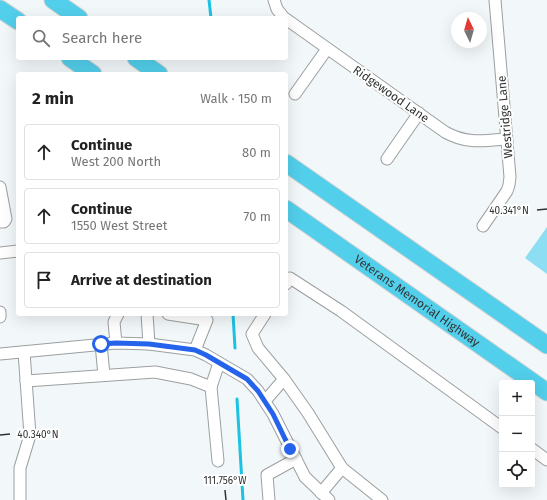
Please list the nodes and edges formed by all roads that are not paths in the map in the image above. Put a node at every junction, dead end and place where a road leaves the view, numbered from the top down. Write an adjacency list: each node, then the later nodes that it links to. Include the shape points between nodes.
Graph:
1 (53, 0): 5 (highway)
2 (274, 0): 6 (street, Ridgewood Lane)
3 (495, 0): 16 (street, Westridge Lane)
4 (0, 9): 7 (highway)
5 (76, 16)
6 (283, 16)
7 (16, 20)
8 (288, 21): 9 (street, Ridgewood Lane)
9 (327, 49): 14 (street); 15 (street, Ridgewood Lane)
10 (73, 60): 12 (highway)
11 (139, 60): 13 (highway)
12 (90, 72)
13 (156, 72)
14 (295, 94)
15 (419, 113): 16 (street, Ridgewood Lane, via 445,132 460,139); 17 (street)
16 (506, 139): 22 (street, Westridge Lane, via 509,185)
17 (387, 159)
18 (288, 164): 35 (highway)
19 (0, 187): 21 (street, via 6,219)
20 (288, 210): 44 (highway, Veterans Memorial Highway)
21 (0, 222)
22 (482, 226)
23 (16, 251): 24 (street)
24 (0, 253)
25 (288, 281): 46 (street, via 290,278 341,311)
26 (0, 312): 31 (street)
27 (117, 316): 32 (street, via 114,322)
28 (147, 316): 34 (street)
29 (181, 316): 36 (street, via 207,320)
30 (265, 316): 41 (street, via 252,334 258,348)
31 (0, 317)
32 (116, 343): 33 (street); 34 (street)
33 (101, 344): 37 (street); 40 (street)
34 (149, 344): 36 (street)
35 (547, 346)
36 (195, 350): 39 (street)
37 (24, 352): 38 (street); 42 (street)
38 (0, 354)
39 (219, 363): 43 (street); 45 (street, via 247,379)
40 (104, 375): 42 (street); 43 (street, via 155,372)
41 (284, 379): 45 (street); 51 (street)
42 (26, 381): 53 (street, via 30,435 20,468)
43 (212, 386): 50 (street)
44 (547, 392)
45 (265, 400): 48 (street)
46 (499, 426)
47 (535, 451): 49 (street)
48 (296, 459): 52 (street, via 305,477); 54 (street, via 267,475)
49 (547, 460)
50 (218, 462)
51 (342, 468): 52 (street); 55 (street)
52 (325, 496)
53 (20, 500)
54 (269, 500)
55 (382, 500)

